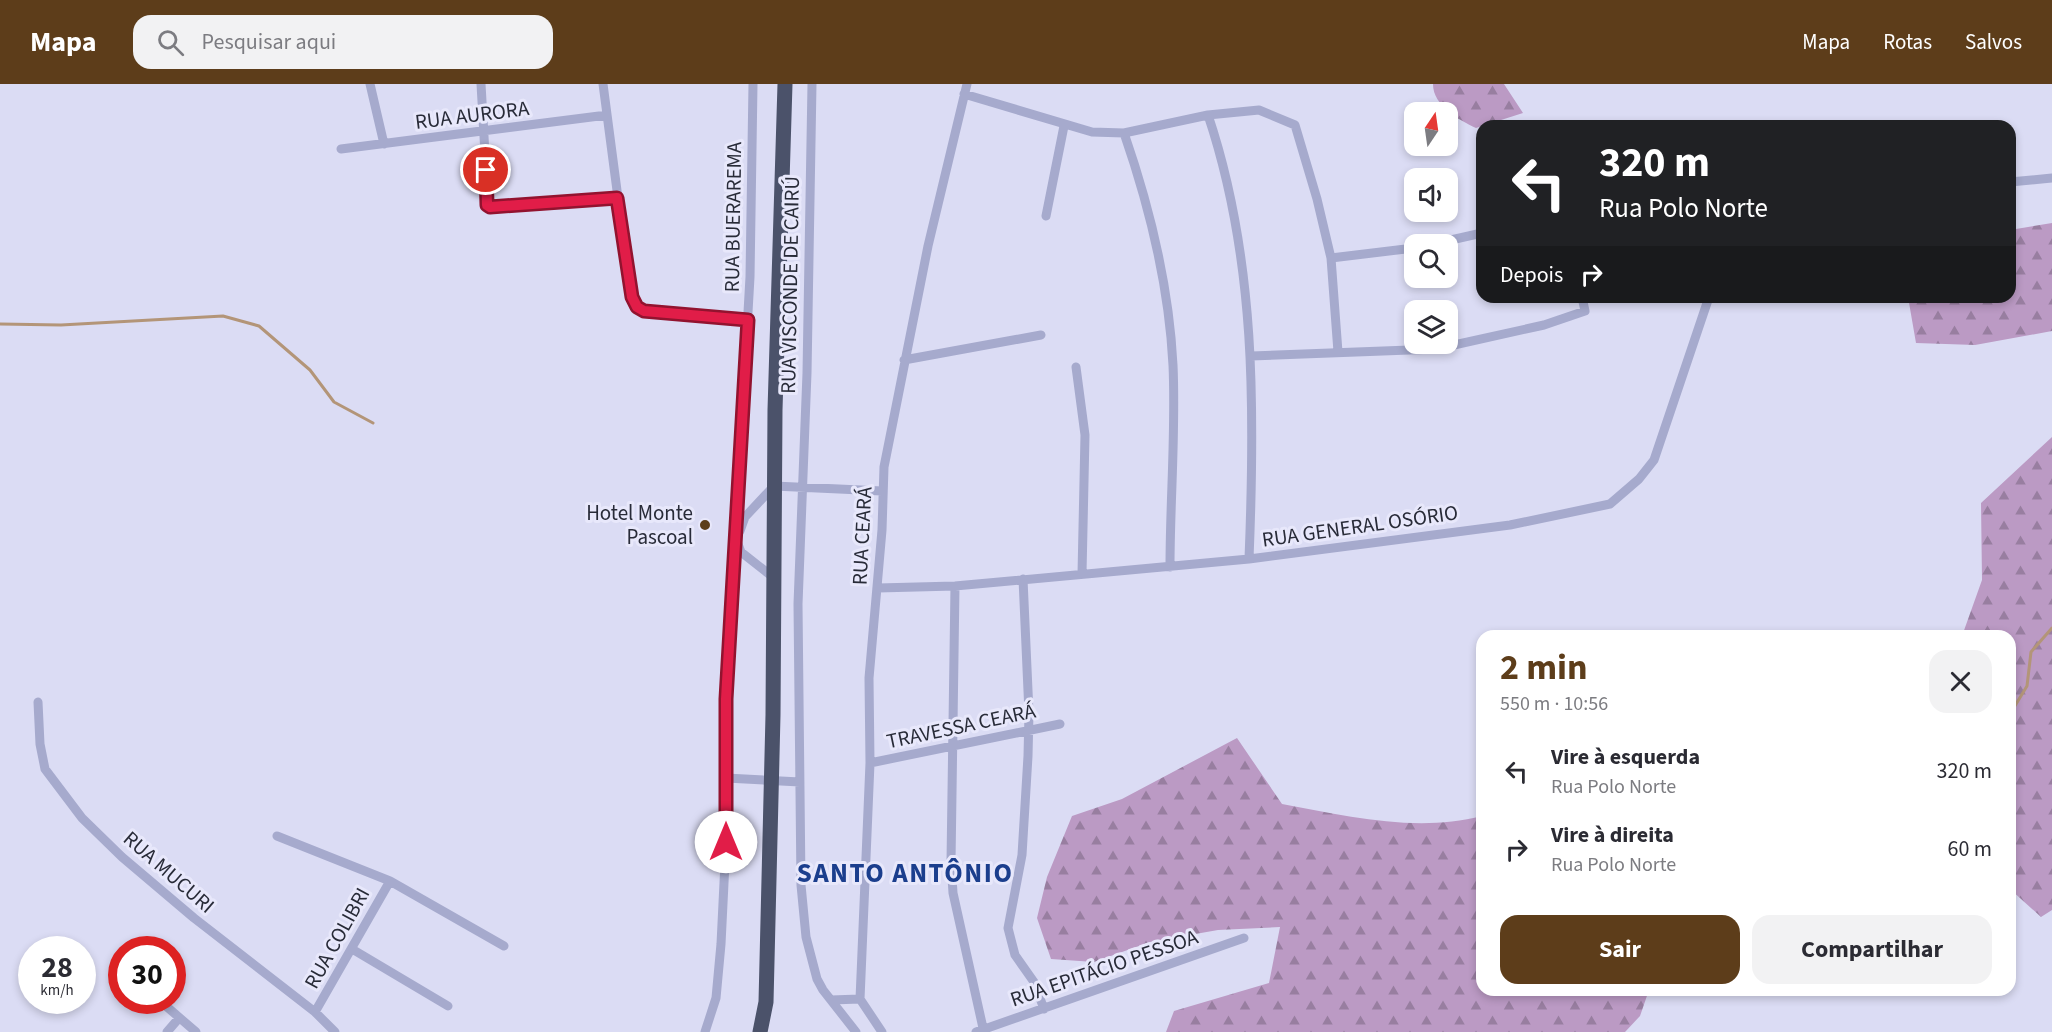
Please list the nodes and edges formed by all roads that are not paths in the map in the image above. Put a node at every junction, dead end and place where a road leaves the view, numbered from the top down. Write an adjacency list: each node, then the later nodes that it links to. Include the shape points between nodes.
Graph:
1 (370, 84): 14 (street)
2 (481, 84): 12 (street)
3 (603, 84): 9 (street)
4 (753, 84): 26 (street, RUA BUERAREMA)
5 (785, 84): 32 (highway)
6 (812, 84): 33 (street, RUA VISCONDE DE CAIRÚ)
7 (967, 84): 8 (street, RUA CEARÁ)
8 (964, 94): 11 (street); 30 (street, RUA CEARÁ)
9 (607, 115): 12 (street, RUA AURORA); 18 (street)
10 (1208, 115): 13 (street); 23 (street, via 1259,110 1295,125); 29 (street, via 1230,196)
11 (1064, 126): 13 (street); 19 (street)
12 (485, 132): 14 (street, RUA AURORA); 18 (street, via 487,205)
13 (1124, 133): 37 (street, via 1148,206 1169,323 1174,410)
14 (384, 144): 15 (street, RUA AURORA)
15 (341, 149)
16 (2052, 178): 17 (street)
17 (2016, 181)
18 (617, 198): 26 (street, via 632,297 637,307 644,311)
19 (1046, 216)
20 (1476, 234): 21 (street)
21 (1458, 238)
22 (1404, 249): 23 (street)
23 (1331, 258): 28 (street)
24 (1583, 303): 28 (street, via 1585,310 1544,325 1436,349)
25 (1707, 303): 36 (street, RUA GENERAL OSÓRIO, via 1654,460 1610,504 1510,525)
26 (748, 320): 35 (street, RUA BUERAREMA)
27 (1041, 335): 30 (street)
28 (1338, 352): 29 (street)
29 (1251, 356): 36 (street, via 1254,452)
30 (904, 360): 34 (street, RUA CEARÁ)
31 (1076, 367): 38 (street, via 1085,435)
32 (774, 486): 33 (street); 35 (street, via 746,517); 39 (highway)
33 (801, 487): 34 (street); 50 (street, RUA VISCONDE DE CAIRÚ)
34 (882, 491): 42 (street, RUA CEARÁ)
35 (737, 541): 39 (street, via 741,552); 48 (street, RUA BUERAREMA, via 726,699)
36 (1249, 559): 37 (street, RUA GENERAL OSÓRIO)
37 (1170, 567): 38 (street, RUA GENERAL OSÓRIO)
38 (1082, 574): 40 (street, RUA GENERAL OSÓRIO)
39 (774, 578): 49 (highway)
40 (1023, 579): 41 (street, RUA GENERAL OSÓRIO); 45 (street)
41 (955, 586): 42 (street, RUA GENERAL OSÓRIO); 46 (street)
42 (878, 588): 47 (street, RUA CEARÁ, via 869,678)
43 (38, 702): 61 (street, RUA MUCURI, via 45,770 82,818 194,918)
44 (1060, 724): 45 (street, TRAVESSA CEARÁ)
45 (1029, 731): 46 (street, TRAVESSA CEARÁ); 60 (street, via 1022,855 1008,927 1015,955 1029,974)
46 (952, 746): 47 (street, TRAVESSA CEARÁ); 64 (street, via 953,893)
47 (870, 763): 56 (street, RUA CEARÁ)
48 (726, 778): 49 (street); 68 (street, RUA BUERAREMA, via 719,983)
49 (771, 781): 50 (street); 58 (highway)
50 (800, 782): 57 (street, via 806,937 817,979)
51 (277, 836): 52 (street, RUA COLIBRI)
52 (390, 881): 54 (street, RUA COLIBRI); 55 (street, RUA COLIBRI)
53 (1244, 938): 60 (street, RUA EPITÁCIO PESSOA)
54 (504, 946)
55 (352, 949): 59 (street); 61 (street, RUA COLIBRI)
56 (860, 999): 57 (street); 72 (street)
57 (831, 1000): 71 (street)
58 (766, 1002): 69 (highway); 70 (highway)
59 (448, 1006)
60 (1044, 1009): 64 (street, RUA EPITÁCIO PESSOA)
61 (315, 1012): 67 (street, RUA MUCURI)
62 (175, 1014): 63 (street)
63 (179, 1018): 65 (street); 66 (street)
64 (980, 1030)
65 (167, 1032)
66 (196, 1032)
67 (335, 1032)
68 (705, 1032)
69 (760, 1032)
70 (772, 1032)
71 (856, 1032)
72 (882, 1032)

